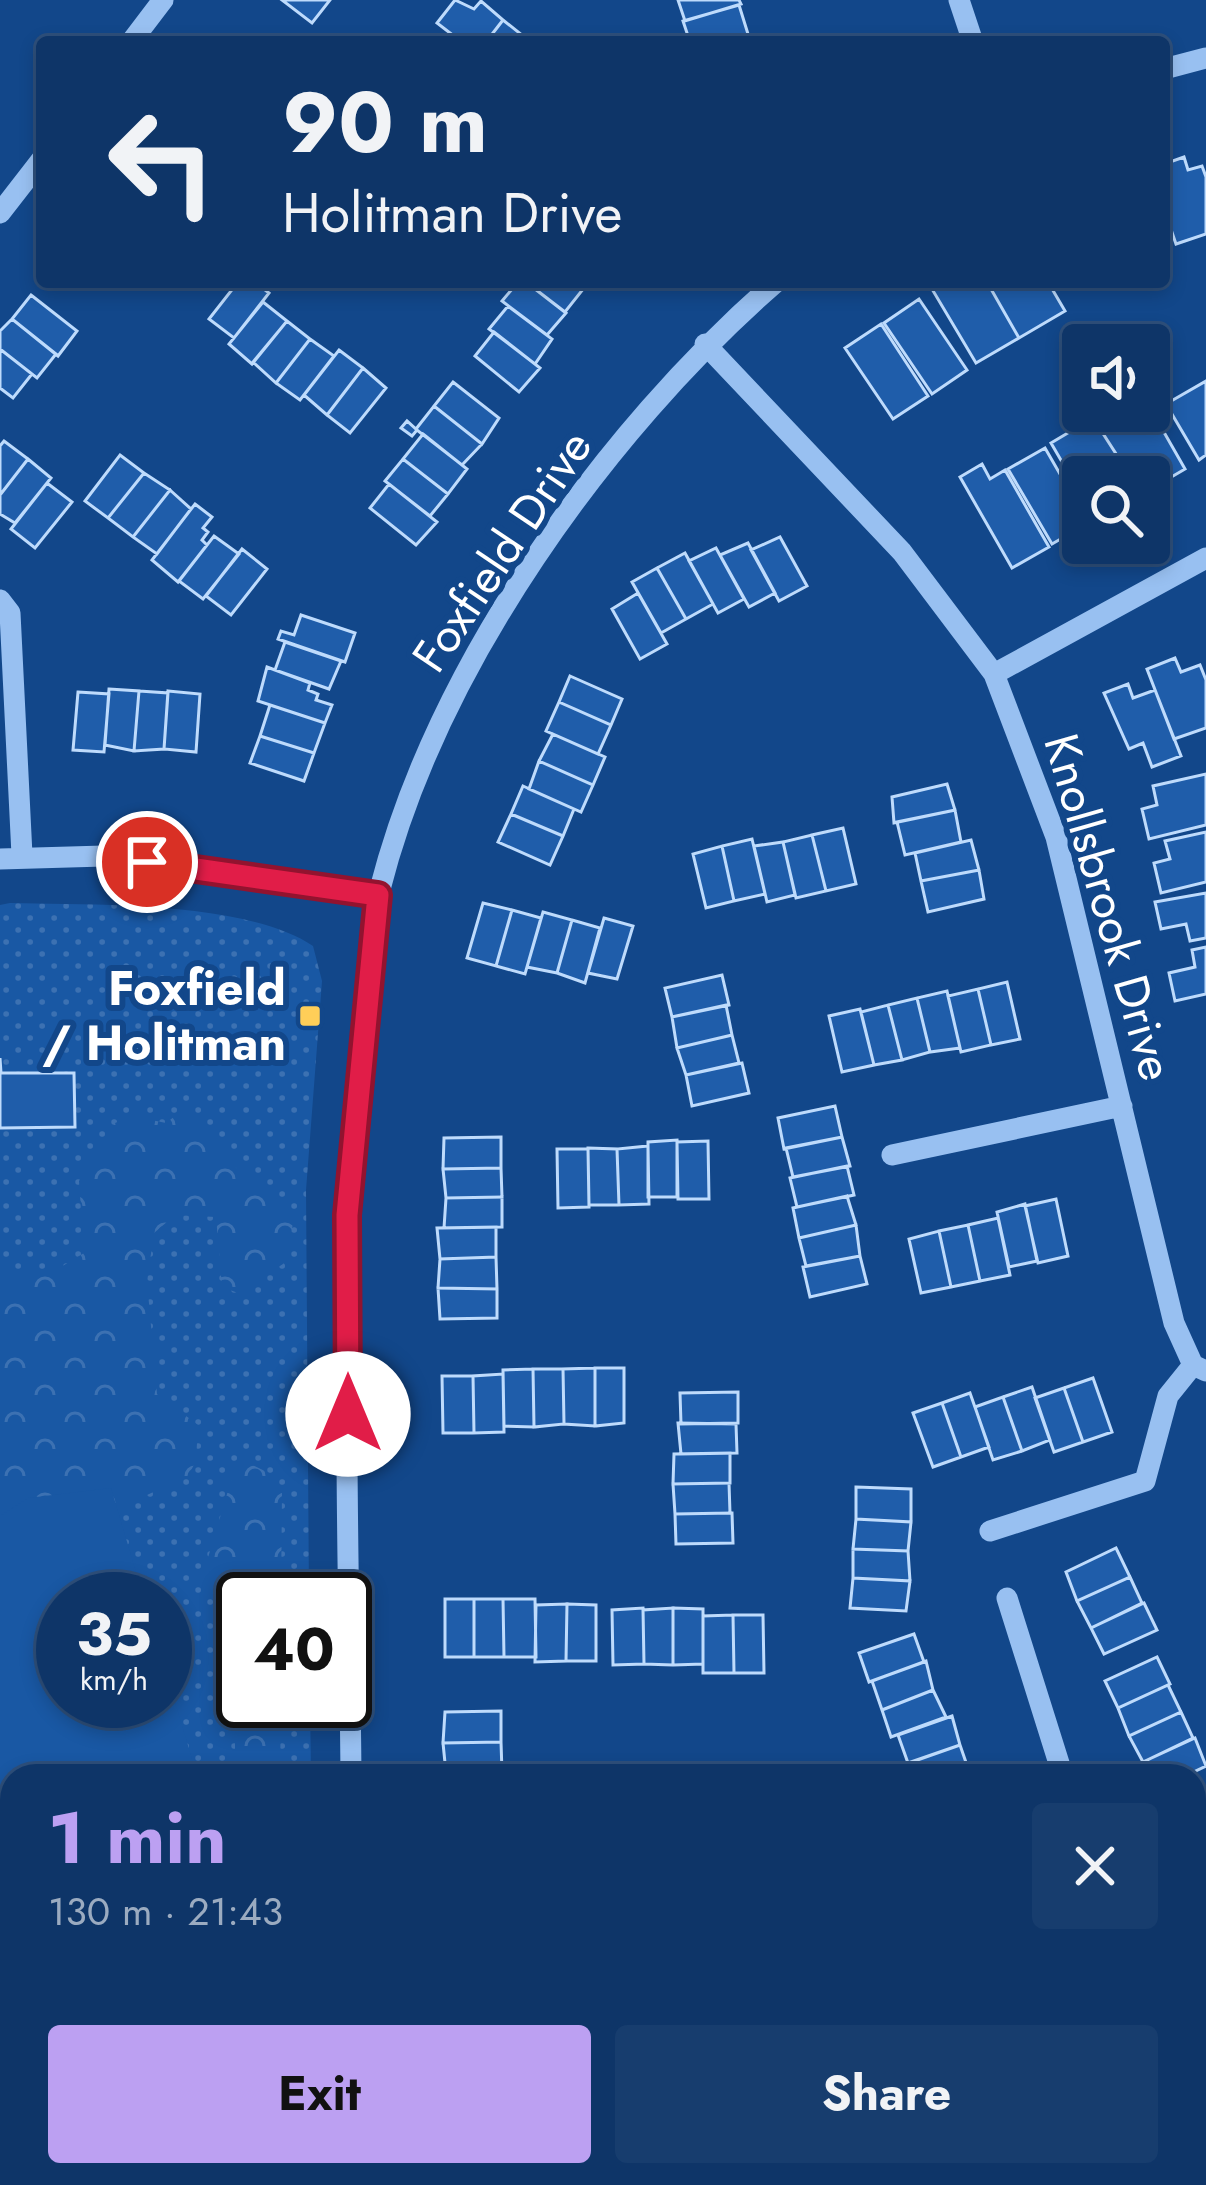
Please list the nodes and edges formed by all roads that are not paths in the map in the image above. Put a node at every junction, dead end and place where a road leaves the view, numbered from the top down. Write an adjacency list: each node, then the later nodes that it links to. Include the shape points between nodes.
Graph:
1 (163, 0): 3 (street)
2 (959, 0): 4 (street)
3 (136, 36)
4 (972, 36)
5 (1206, 58): 6 (street)
6 (1170, 67)
7 (36, 166): 8 (street)
8 (0, 213)
9 (769, 288): 10 (street, Foxfield Drive)
10 (705, 344): 13 (street, Knollsbrook Drive, via 902,552); 15 (street, Foxfield Drive, via 604,466 482,639 398,825)
11 (1206, 558): 13 (street)
12 (0, 600): 14 (street, via 10,613)
13 (994, 674): 16 (street, Knollsbrook Drive, via 1056,837)
14 (11, 857): 15 (street, via 104,856)
15 (378, 895): 21 (street, Foxfield Drive, via 347,1215)
16 (1122, 1106): 17 (street); 18 (street, Knollsbrook Drive, via 1174,1323)
17 (892, 1155)
18 (1200, 1368): 19 (street, via 1168,1396 1145,1481)
19 (990, 1531)
20 (1007, 1598): 22 (street)
21 (350, 1764)
22 (1059, 1764)

